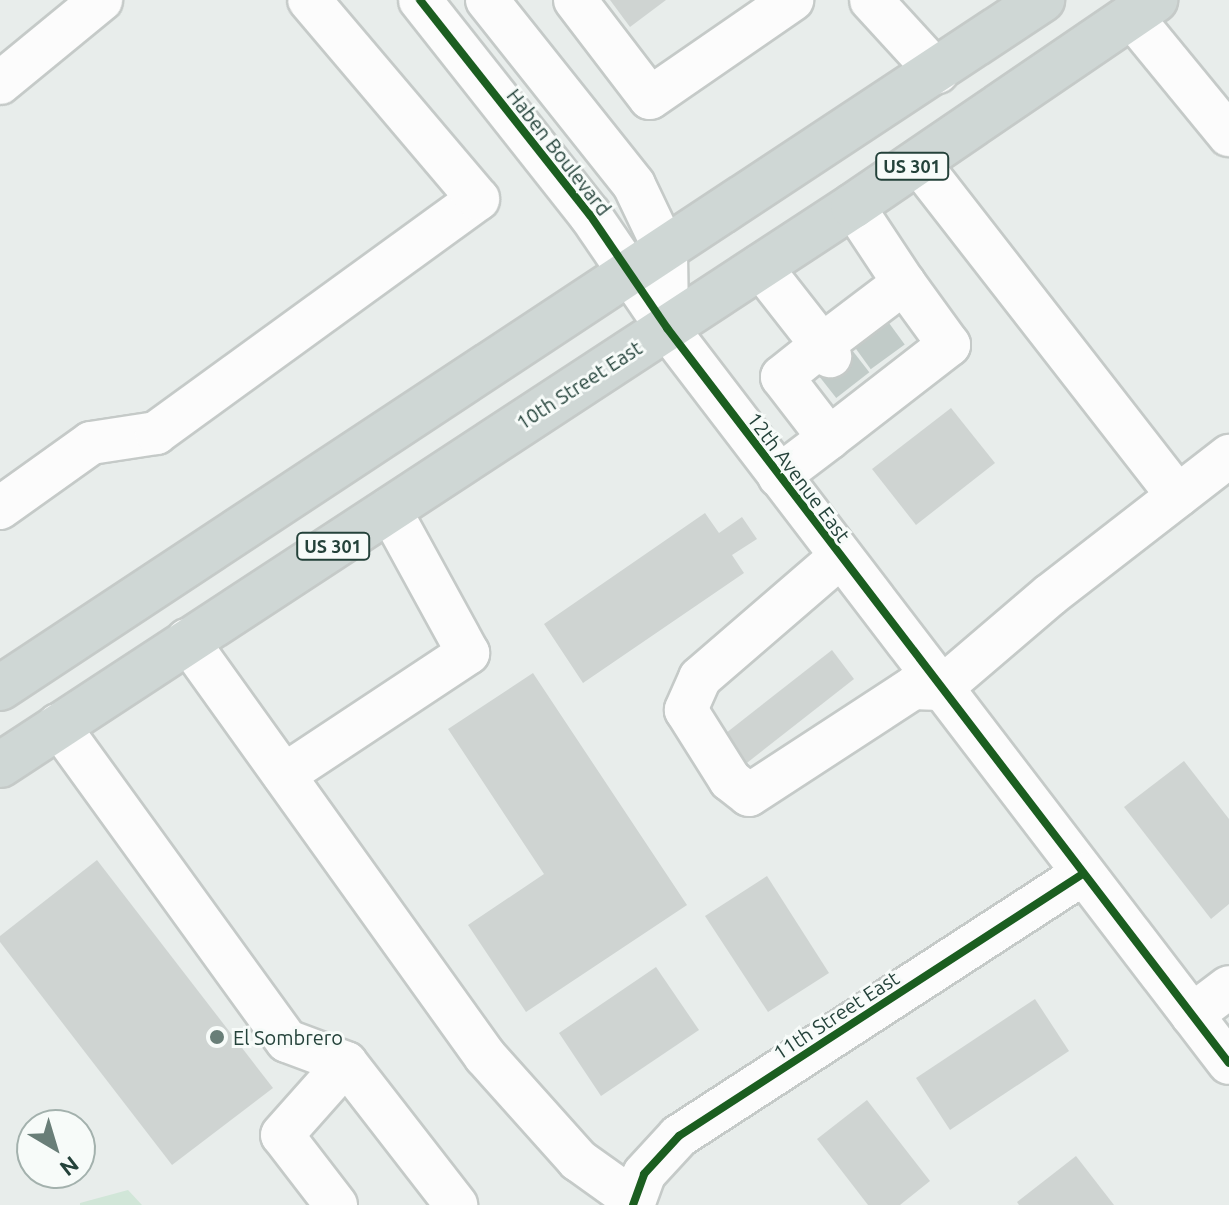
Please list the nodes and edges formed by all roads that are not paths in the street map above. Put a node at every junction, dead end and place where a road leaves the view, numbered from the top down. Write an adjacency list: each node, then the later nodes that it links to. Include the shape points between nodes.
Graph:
1 (101, 0): 11 (street)
2 (309, 0): 26 (street, via 478,199 156,433 91,443)
3 (420, 0): 17 (street, Haben Boulevard, via 590,215)
4 (487, 0): 15 (street, Haben Boulevard, via 634,185)
5 (575, 0): 6 (street, via 650,98)
6 (792, 0)
7 (871, 0): 10 (street)
8 (1042, 0): 10 (main road)
9 (1141, 6): 12 (street); 13 (main road, 10th Street East / US 301)
10 (937, 72): 15 (main road)
11 (0, 83)
12 (1229, 135)
13 (918, 162): 14 (main road, 10th Street East / US 301); 25 (street)
14 (853, 206): 16 (main road, 10th Street East / US 301); 18 (street)
15 (666, 252): 17 (main road); 19 (street, Haben Boulevard)
16 (760, 266): 19 (main road, 10th Street East / US 301); 21 (street)
17 (629, 276): 19 (street, Haben Boulevard); 30 (main road)
18 (904, 283): 20 (street); 20 (street, via 949,345)
19 (667, 328): 24 (street, 12th Avenue East); 27 (main road, 10th Street East / US 301)
20 (879, 345): 21 (street); 21 (street)
21 (844, 373): 22 (street); 22 (street, via 782,377)
22 (829, 438): 24 (street)
23 (1229, 456): 25 (street)
24 (779, 476): 28 (street, 12th Avenue East)
25 (1178, 496): 31 (street)
26 (0, 508)
27 (389, 509): 29 (main road, 10th Street East / US 301); 34 (street, via 468,653)
28 (840, 557): 31 (street, 12th Avenue East); 31 (street, via 700,678 686,710 730,780 749,795 913,688)
29 (187, 640): 32 (main road, 10th Street East / US 301); 34 (street)
30 (0, 688)
31 (940, 689): 35 (street, 12th Avenue East)
32 (58, 725): 33 (main road, 10th Street East / US 301); 38 (street, via 287,1041)
33 (0, 765)
34 (284, 775): 40 (street, via 485,1056 578,1160)
35 (1082, 874): 37 (street, 12th Avenue East); 40 (street, 11th Street East, via 679,1136 656,1156)
36 (1229, 987): 37 (street)
37 (1192, 1015): 39 (street, 12th Avenue East)
38 (346, 1063): 41 (street, via 282,1135); 42 (street)
39 (1229, 1063)
40 (634, 1202)
41 (336, 1205)
42 (456, 1205)

